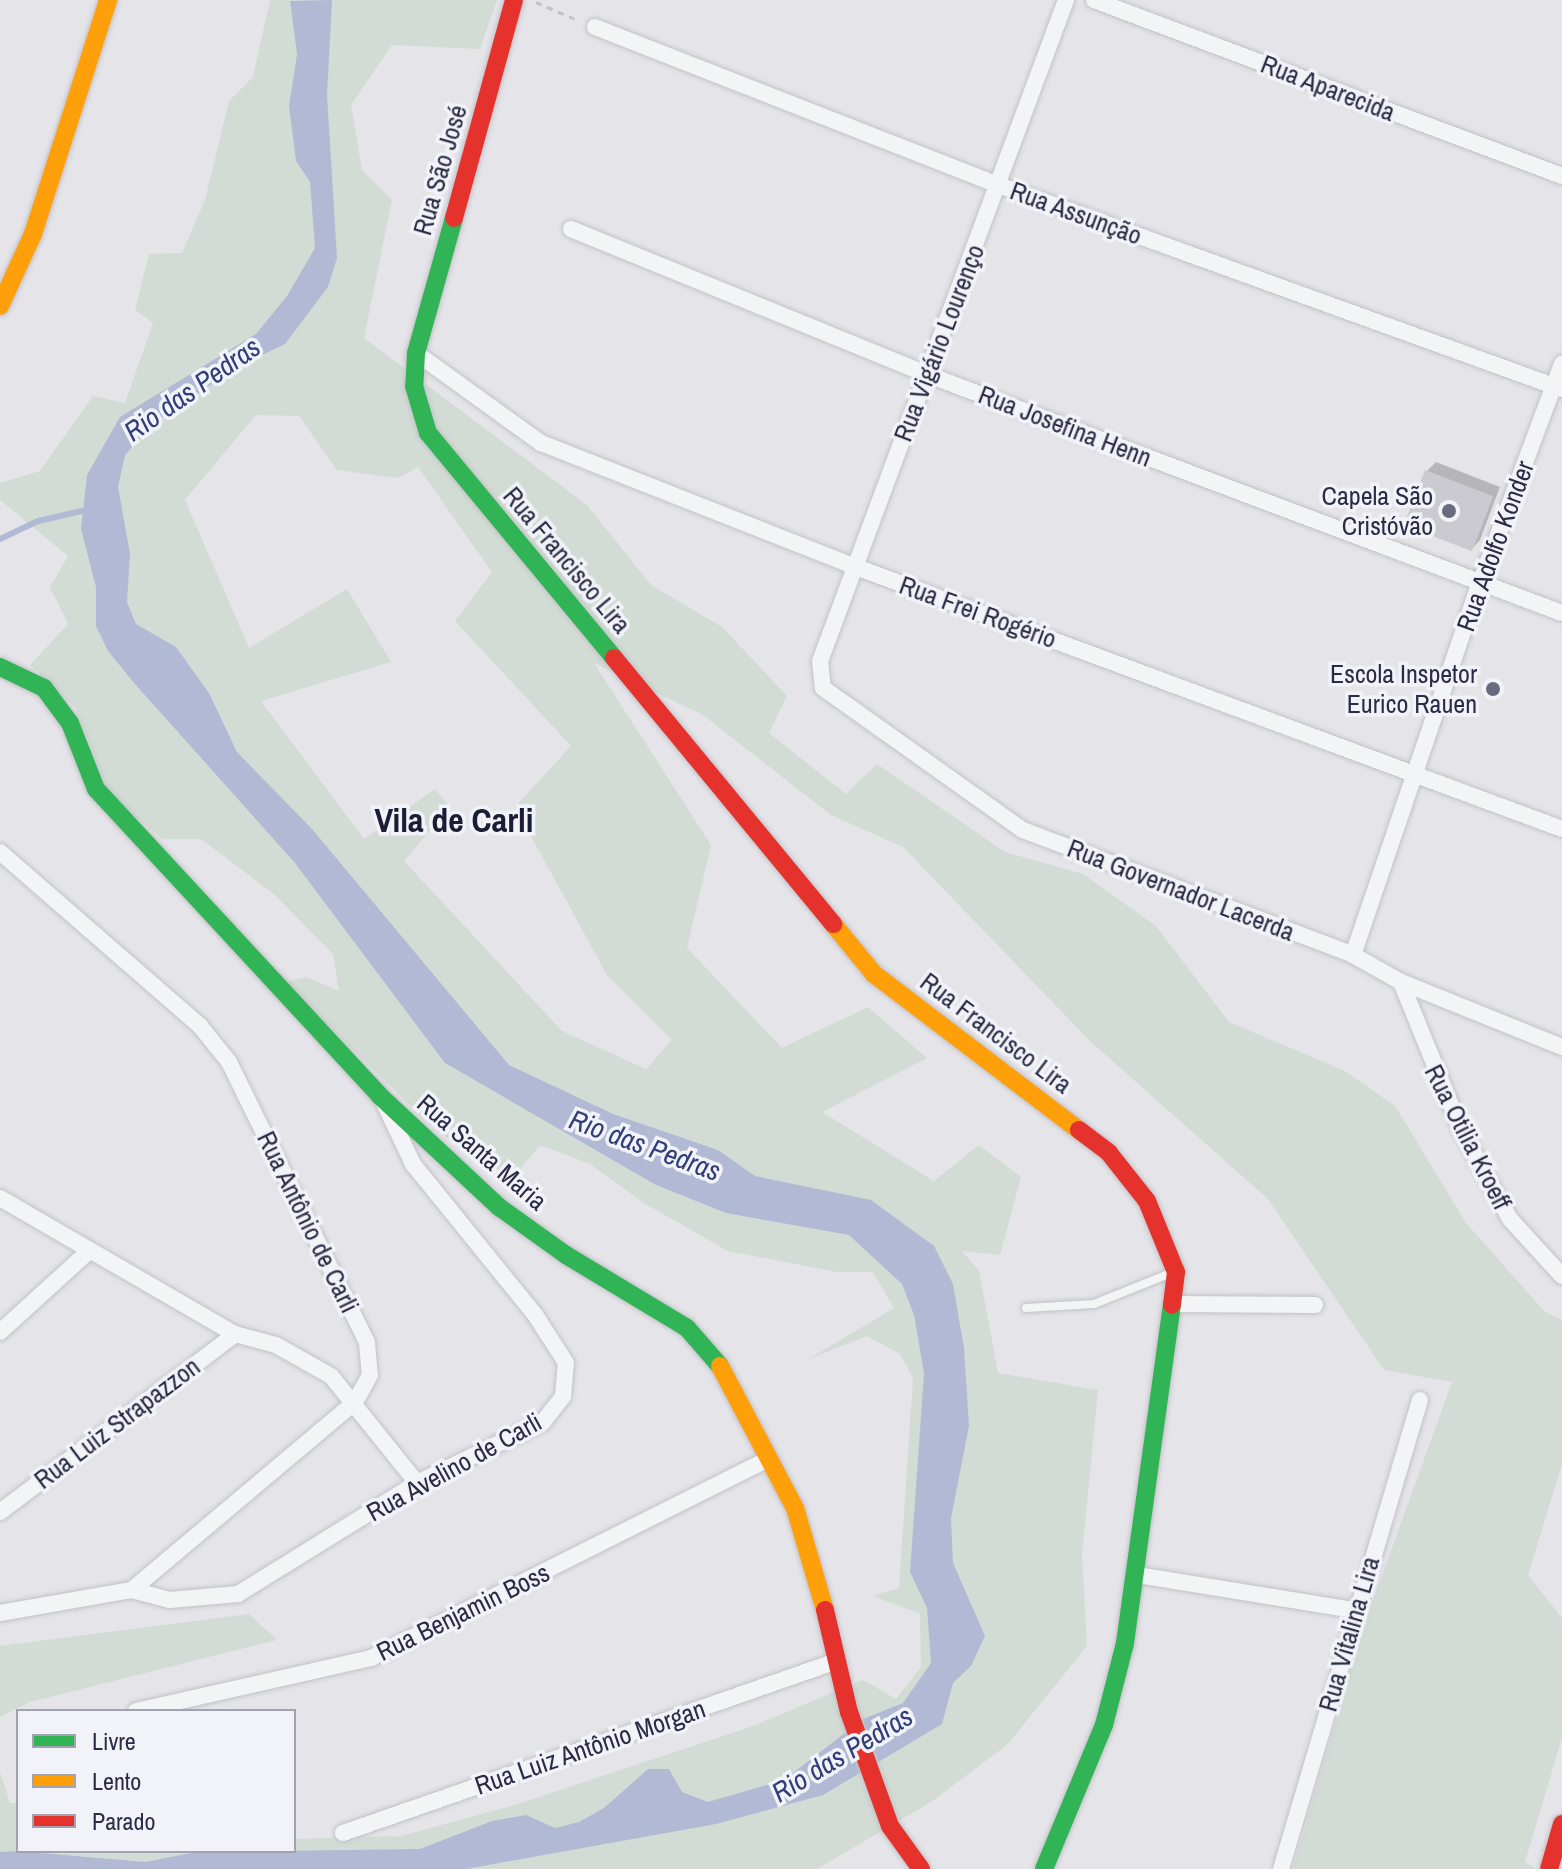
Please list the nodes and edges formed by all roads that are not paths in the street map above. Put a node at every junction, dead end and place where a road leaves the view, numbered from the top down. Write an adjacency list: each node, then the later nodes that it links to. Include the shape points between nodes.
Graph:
1 (108, 0): 9 (street, via 33,234)
2 (514, 0): 10 (street, Rua São José)
3 (1066, 0): 7 (street, Rua Vigário Lourenço)
4 (1094, 0): 6 (street, Rua Aparecida)
5 (595, 27): 7 (street, Rua Assunção)
6 (1562, 176)
7 (1001, 186): 12 (street, Rua Vigário Lourenço); 13 (street, Rua Assunção)
8 (571, 229): 12 (street, Rua Josefina Henn)
9 (0, 306)
10 (416, 353): 14 (street, Rua Frei Rogério, via 541,443); 28 (street, Rua Francisco Lira, via 414,386 428,433 874,974 1109,1153 1147,1201)
11 (1562, 364): 13 (street, Rua Adolfo Konder)
12 (926, 374): 14 (street, Rua Vigário Lourenço); 15 (street, Rua Josefina Henn)
13 (1558, 387): 15 (street, Rua Adolfo Konder)
14 (856, 567): 18 (street, Rua Vigário Lourenço, via 820,661); 19 (street, Rua Frei Rogério)
15 (1480, 583): 16 (street, Rua Josefina Henn); 19 (street, Rua Adolfo Konder)
16 (1562, 613)
17 (0, 667): 25 (street, Rua Santa Maria, via 44,688 70,723 96,789)
18 (823, 688): 22 (street, Rua Governador Lacerda, via 1023,830)
19 (1417, 773): 20 (street, Rua Frei Rogério); 22 (street, Rua Adolfo Konder)
20 (1562, 829)
21 (0, 852): 36 (street, Rua Antônio de Carli, via 200,1026 229,1062 367,1343 370,1375)
22 (1353, 955): 23 (street, Rua Governador Lacerda)
23 (1401, 982): 24 (street, Rua Governador Lacerda); 29 (street, Rua Otilia Kroeff, via 1462,1132 1510,1219)
24 (1562, 1047)
25 (380, 1096): 37 (street, Rua Santa Maria, via 499,1207 566,1255 687,1328 714,1355); 38 (street, Rua Avelino de Carli, via 413,1164 536,1316 566,1363 563,1396 543,1422)
26 (0, 1198): 27 (street)
27 (89, 1251): 33 (street); 34 (street)
28 (1176, 1272): 30 (street, Rua Francisco Lira); 32 (lane, via 1094,1304)
29 (1562, 1276)
30 (1174, 1304): 31 (street); 40 (street, Rua Francisco Lira)
31 (1315, 1305)
32 (1026, 1308)
33 (0, 1332)
34 (235, 1334): 36 (street, via 276,1345 331,1376); 39 (street, Rua Luiz Strapazzon)
35 (1420, 1400): 42 (street, Rua Vitalina Lira)
36 (355, 1402): 38 (street); 41 (street, Rua Antônio de Carli)
37 (770, 1458): 44 (street, Rua Santa Maria, via 812,1553); 45 (street, Rua Benjamin Boss, via 371,1658)
38 (417, 1483): 41 (street, Rua Avelino de Carli, via 238,1594 170,1600)
39 (0, 1512)
40 (1137, 1575): 42 (street); 49 (street, Rua Francisco Lira, via 1104,1725)
41 (132, 1590): 43 (street, Rua Avelino de Carli)
42 (1354, 1610): 50 (street, Rua Vitalina Lira)
43 (0, 1613)
44 (837, 1661): 47 (street, Rua Luiz Antônio Morgan); 48 (street, Rua Santa Maria, via 849,1712 890,1826)
45 (145, 1709)
46 (1562, 1824): 51 (street)
47 (343, 1833)
48 (921, 1869)
49 (1044, 1869)
50 (1281, 1869)
51 (1549, 1869)

